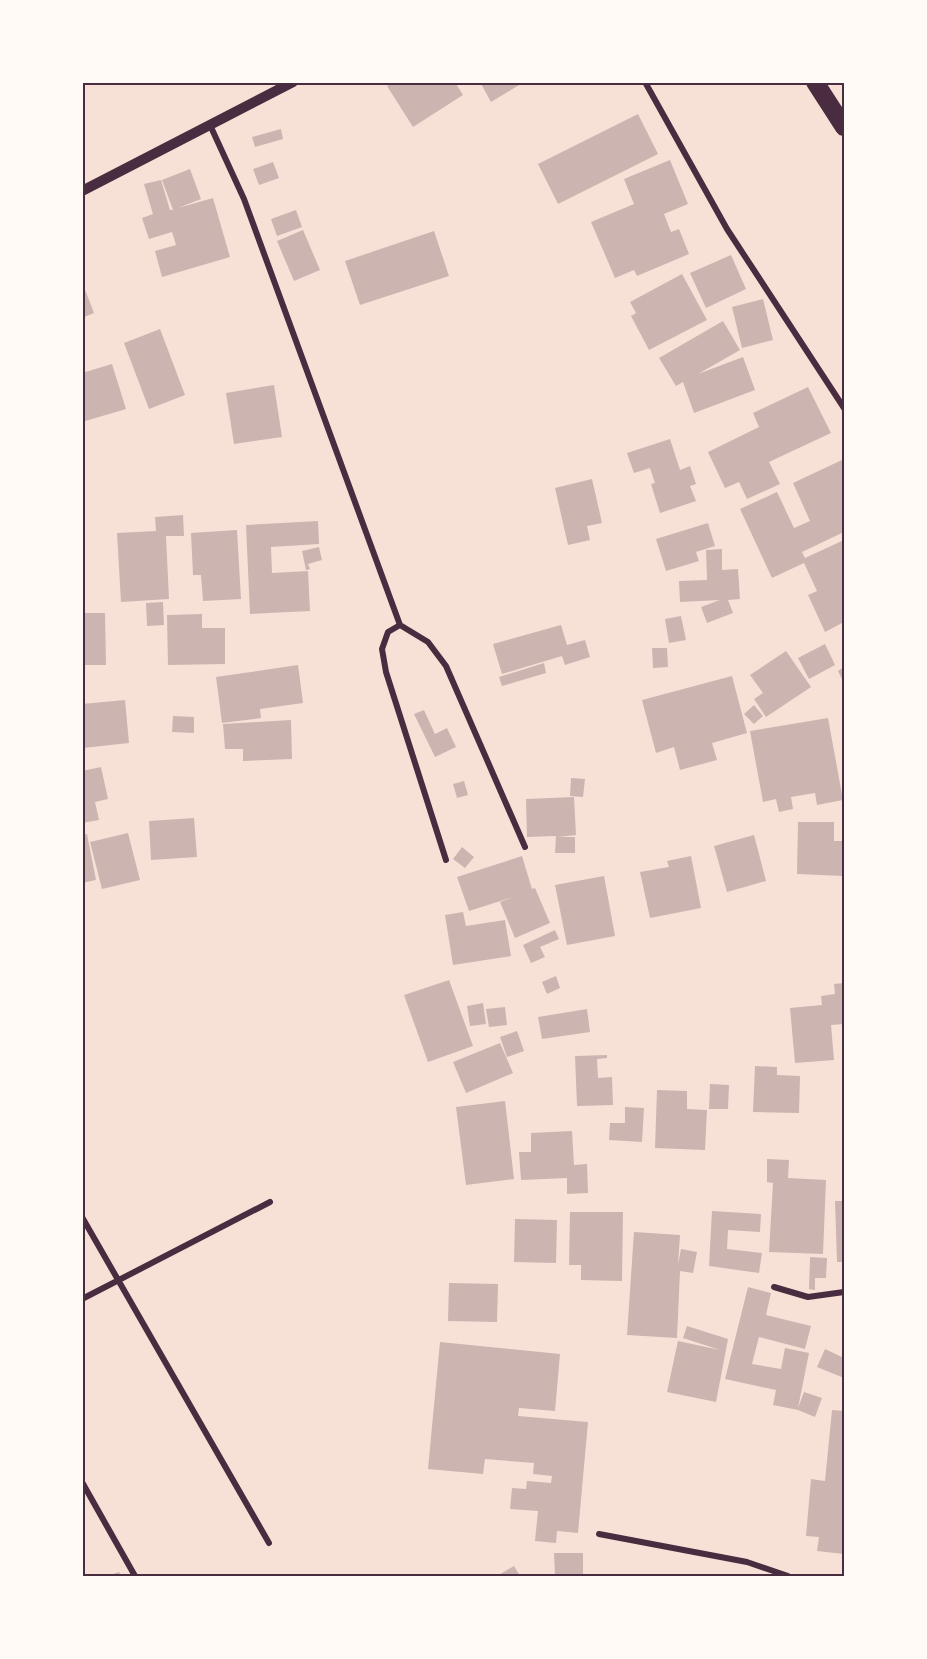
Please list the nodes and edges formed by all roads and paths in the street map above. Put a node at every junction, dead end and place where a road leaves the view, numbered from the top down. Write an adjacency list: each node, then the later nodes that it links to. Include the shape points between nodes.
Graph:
1 (293, 82): 4 (street)
2 (645, 82): 7 (street, via 727,229)
3 (815, 82): 5 (highway)
4 (210, 125): 6 (street); 8 (street, via 244,199)
5 (844, 127)
6 (82, 191)
7 (844, 408)
8 (400, 625): 9 (street, via 428,642 446,666); 10 (street, via 388,632 382,649 386,672)
9 (525, 847)
10 (446, 860)
11 (270, 1202): 13 (street)
12 (82, 1217): 13 (street)
13 (119, 1280): 16 (street); 19 (street)
14 (774, 1287): 15 (street, via 808,1297)
15 (844, 1292)
16 (82, 1299)
17 (82, 1482): 20 (street)
18 (599, 1534): 21 (street, via 747,1562)
19 (269, 1544)
20 (135, 1576)
21 (788, 1576)

